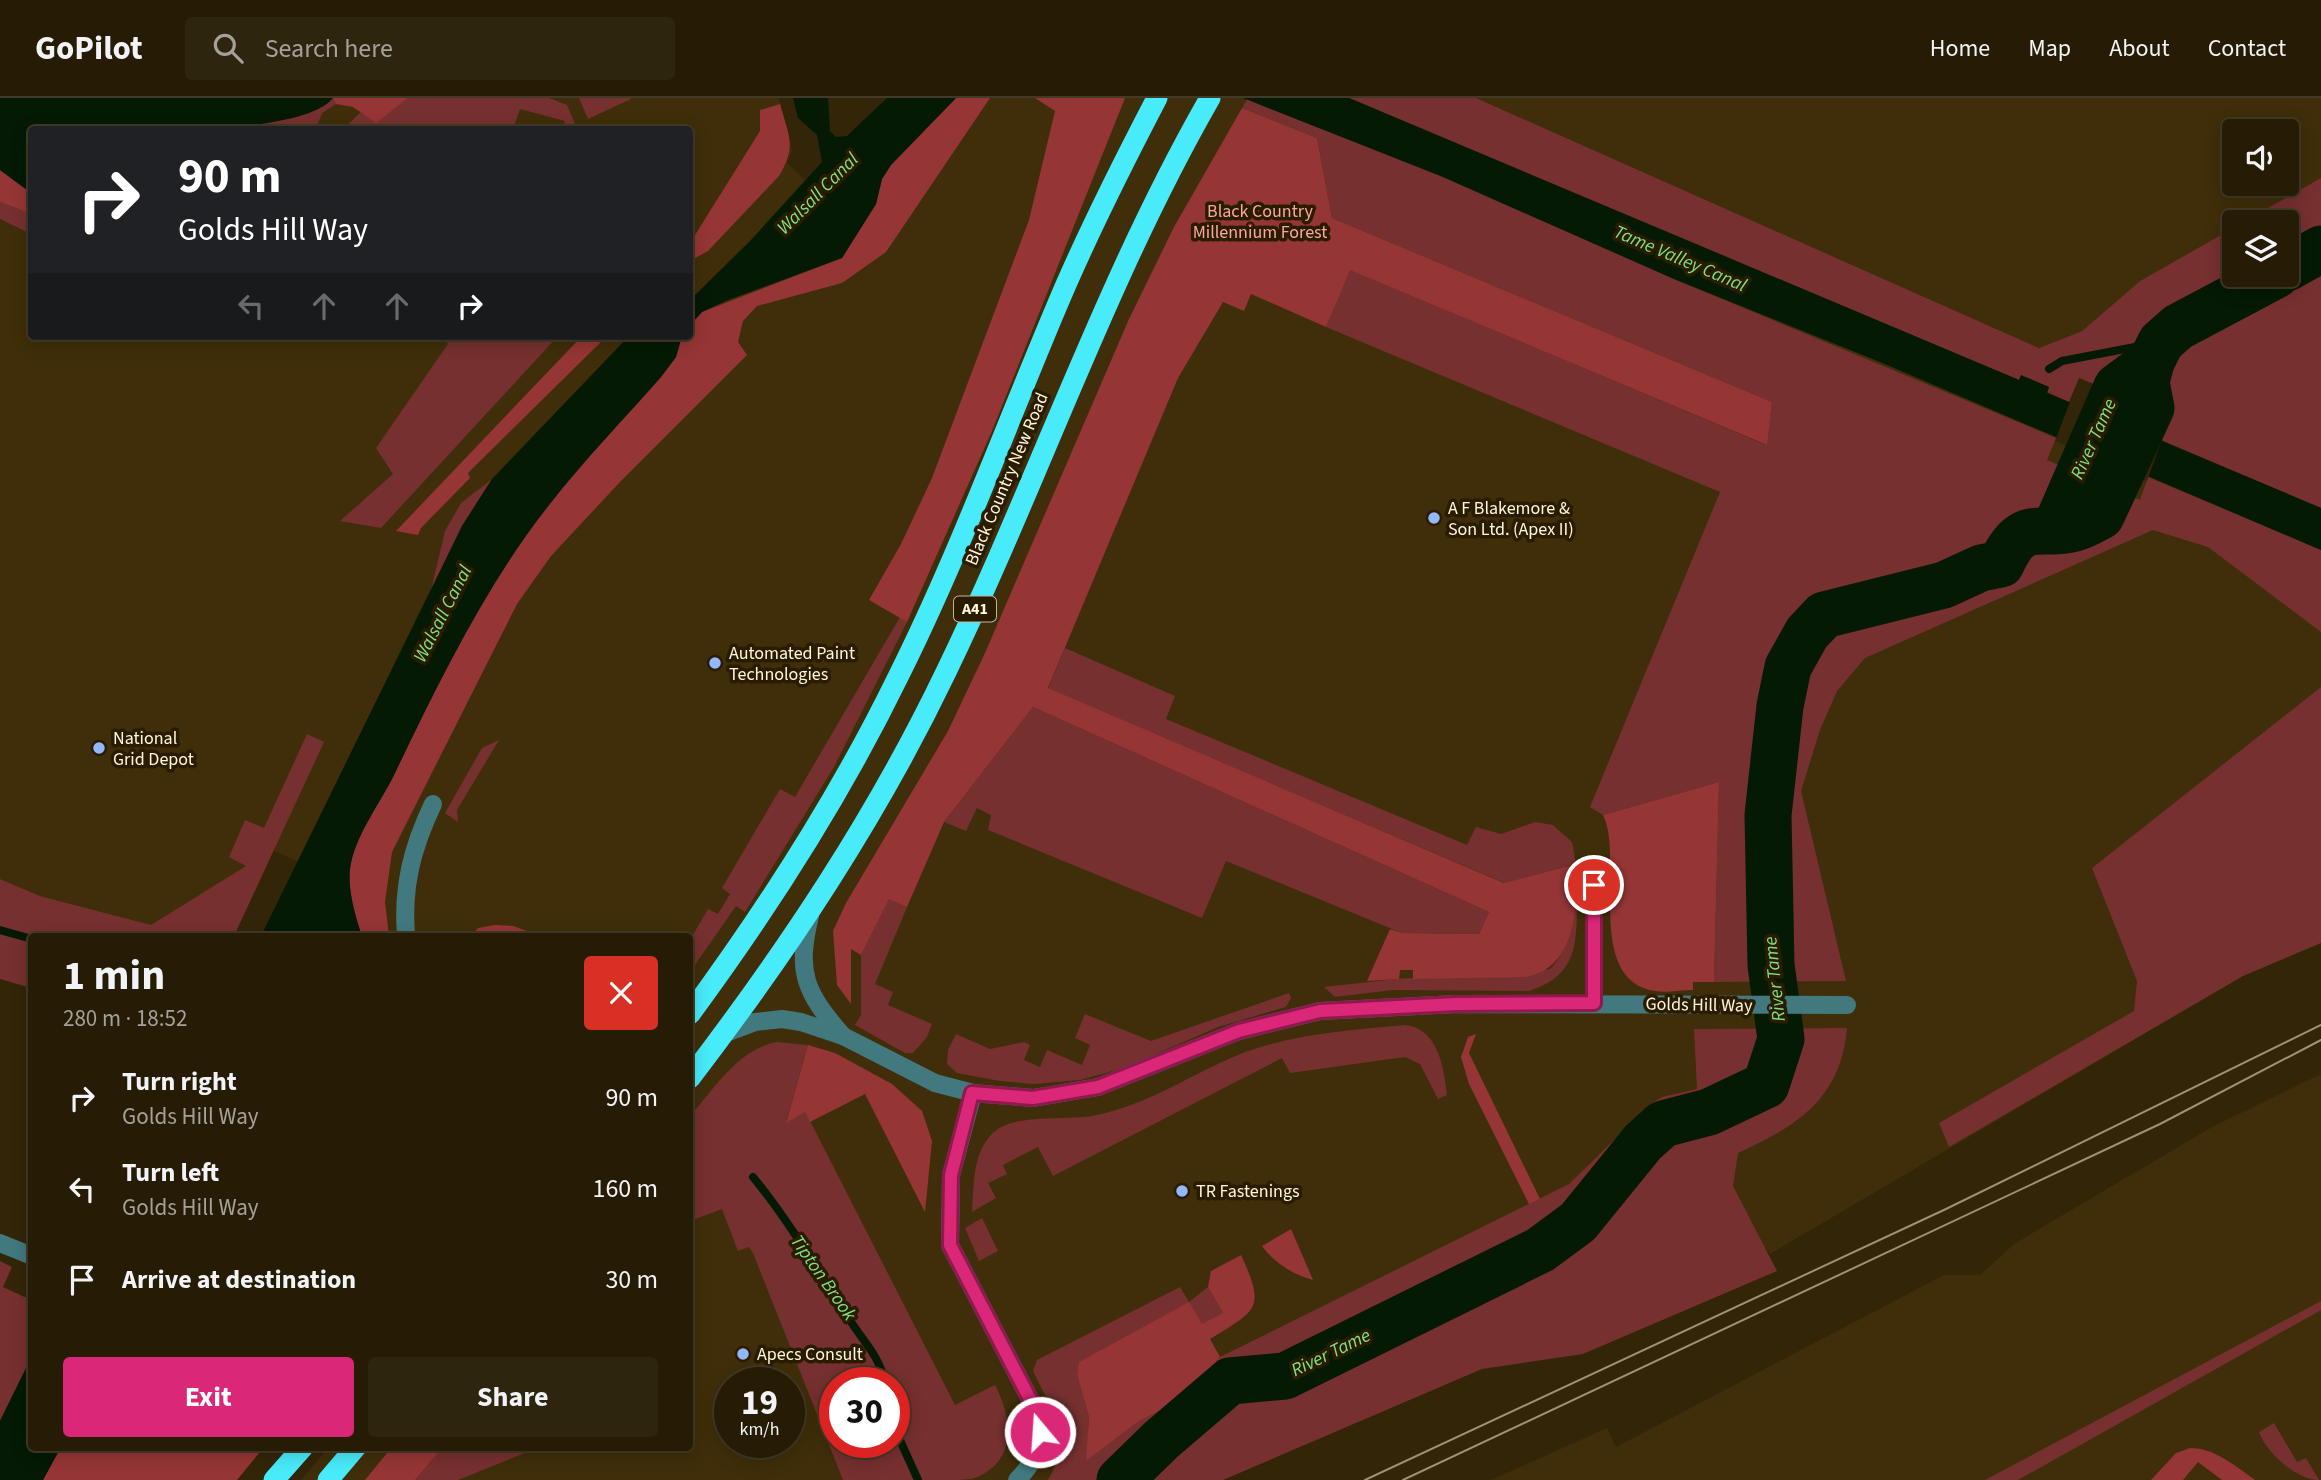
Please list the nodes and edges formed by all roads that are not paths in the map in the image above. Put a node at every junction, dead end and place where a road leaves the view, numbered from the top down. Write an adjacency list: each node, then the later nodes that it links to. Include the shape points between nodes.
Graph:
1 (1157, 98): 9 (highway, Black Country New Road / A41, via 1057,306 962,537 897,680 790,869)
2 (1207, 103): 5 (highway, Black Country New Road / A41, via 1162,184 946,672 903,757)
3 (433, 804): 6 (street, via 415,841 407,873)
4 (1594, 885): 7 (street)
5 (811, 911): 10 (highway, Black Country New Road / A41); 11 (street, Golds Hill Way, via 802,966 821,1010)
6 (405, 933)
7 (1594, 1003): 8 (street, Golds Hill Way); 13 (street, Golds Hill Way, via 1320,1011 1239,1031 1098,1087 1033,1098)
8 (1847, 1005)
9 (693, 1010)
10 (723, 1034): 11 (street, Golds Hill Way, via 755,1022 782,1019); 12 (highway, Black Country New Road / A41)
11 (843, 1036): 13 (street, Golds Hill Way, via 935,1083)
12 (693, 1074)
13 (972, 1093): 20 (street, via 951,1175 950,1245 1034,1407 1040,1432 1037,1453)
14 (0, 1243): 15 (street)
15 (28, 1254)
16 (299, 1451): 18 (highway)
17 (353, 1451): 19 (highway)
18 (279, 1474)
19 (328, 1480)
20 (1017, 1480)

